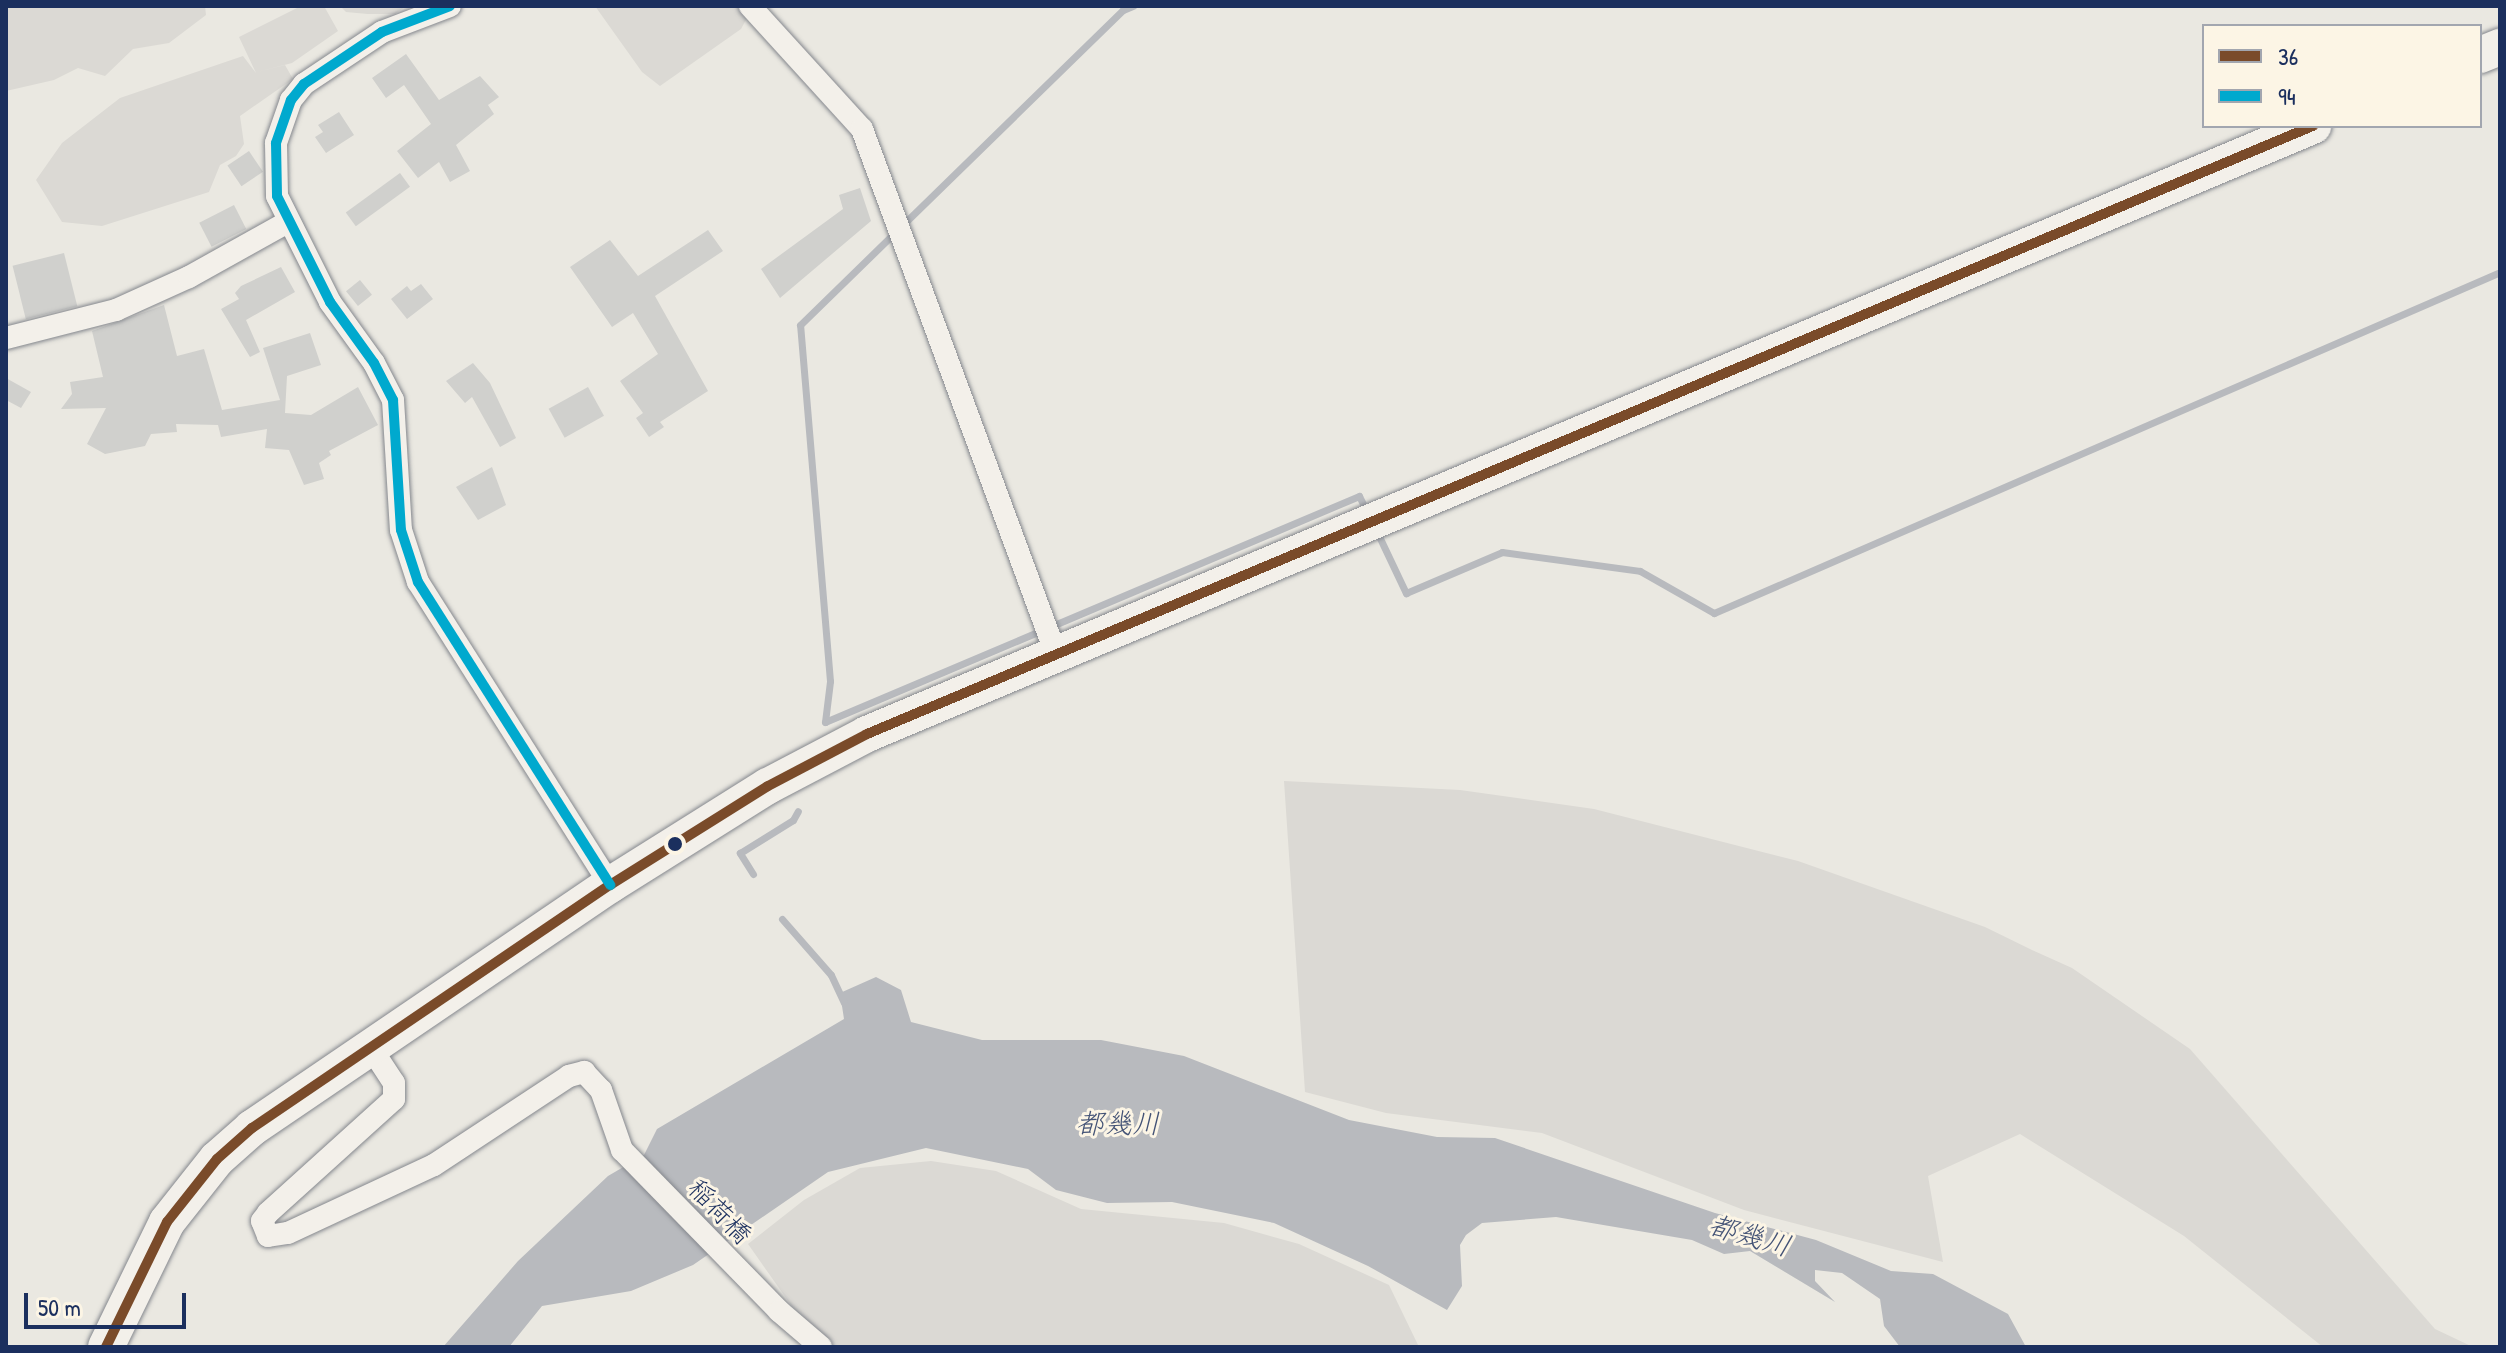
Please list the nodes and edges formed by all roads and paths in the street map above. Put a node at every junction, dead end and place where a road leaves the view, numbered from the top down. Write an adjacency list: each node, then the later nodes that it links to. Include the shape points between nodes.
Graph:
1 (450, 6): 3 (street)
2 (750, 6): 7 (street, via 862,129)
3 (428, 12): 5 (street, via 354,47 291,100 274,168 277,196)
4 (2308, 128): 7 (main road)
5 (288, 222): 6 (street, via 116,310); 8 (street, via 330,302 374,363 393,400 401,530 418,582)
6 (6, 338)
7 (1057, 657): 8 (main road, via 867,734 768,786)
8 (610, 885): 9 (main road)
9 (369, 1045): 10 (main road, via 252,1128 202,1176 152,1247); 11 (street, 稲荷橋, via 394,1083 394,1099 268,1213 262,1221 268,1236 288,1233 434,1165 579,1073 597,1081 622,1150)
10 (106, 1347)
11 (821, 1347)

